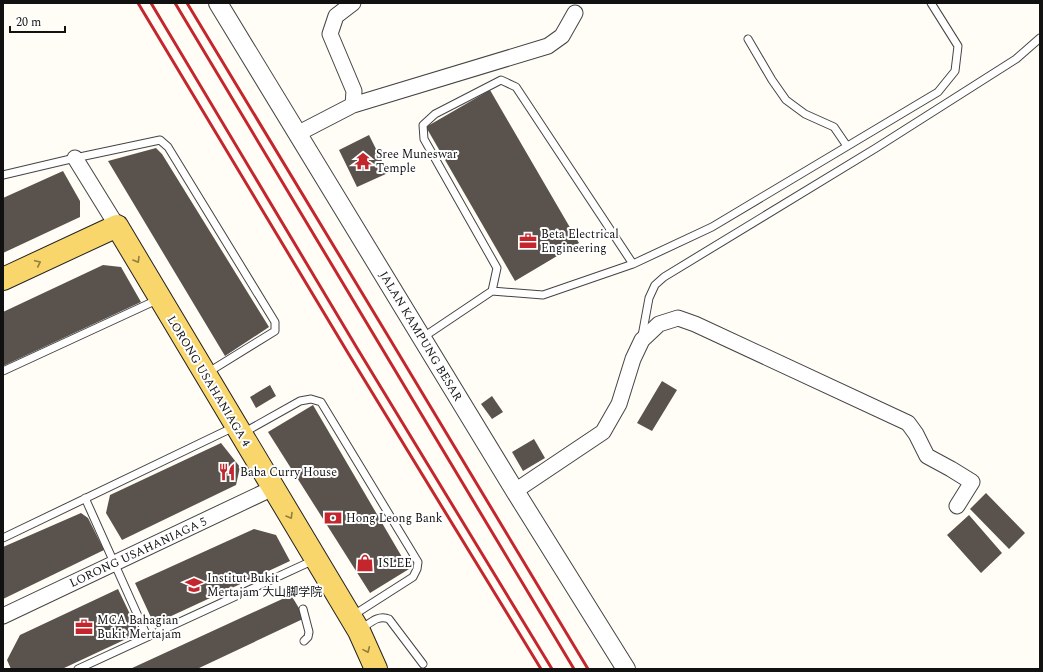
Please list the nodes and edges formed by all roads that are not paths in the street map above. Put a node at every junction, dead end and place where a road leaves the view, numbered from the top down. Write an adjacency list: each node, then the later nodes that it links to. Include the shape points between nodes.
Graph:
1 (218, 3): 8 (street, JALAN KAMPUNG BESAR)
2 (353, 3): 7 (street, via 336,16 330,34 354,91)
3 (931, 3): 9 (lane, via 958,46 955,72 938,92)
4 (575, 13): 7 (street, via 562,36 548,46)
5 (1040, 38): 18 (lane, via 1016,59 876,148 664,276 654,285 648,298)
6 (748, 39): 9 (lane, via 786,100 805,114 834,127)
7 (353, 105): 8 (street)
8 (297, 134): 17 (street, JALAN KAMPUNG BESAR)
9 (848, 146): 13 (lane, via 712,227)
10 (75, 158): 11 (lane); 12 (street, LORONG USAHANIAGA 4); 20 (lane, via 160,140 168,147 275,322 275,331)
11 (3, 175)
12 (117, 226): 14 (main road, one-way to 12); 16 (main road, LORONG USAHANIAGA 4, one-way to 16)
13 (633, 264): 15 (lane, via 543,295); 15 (lane, via 516,87 501,80 435,114 423,125 424,139 497,268)
14 (3, 279)
15 (492, 291): 17 (lane)
16 (160, 298): 19 (lane); 20 (main road, LORONG USAHANIAGA 4)
17 (422, 338): 23 (street, JALAN KAMPUNG BESAR)
18 (642, 340): 23 (street, via 619,404 603,432); 25 (street, via 659,324 678,318 908,423 927,456 972,482)
19 (3, 371)
20 (205, 374): 21 (main road, LORONG USAHANIAGA 4)
21 (239, 430): 22 (main road, LORONG USAHANIAGA 4); 24 (lane); 31 (lane, via 300,402 311,399 321,402 418,562 413,577)
22 (273, 488): 27 (main road, LORONG USAHANIAGA 4, one-way to 27); 28 (street, LORONG USAHANIAGA 5)
23 (515, 491): 37 (street, JALAN KAMPUNG BESAR)
24 (85, 498): 26 (lane); 28 (lane)
25 (957, 506)
26 (3, 538)
27 (316, 559): 31 (main road, LORONG USAHANIAGA 4); 32 (lane)
28 (114, 563): 30 (street, LORONG USAHANIAGA 5); 32 (lane)
29 (303, 609): 33 (lane, via 309,632)
30 (3, 616)
31 (355, 624): 34 (lane, via 384,617 389,619); 36 (main road, LORONG USAHANIAGA 4, one-way to 36)
32 (148, 636): 35 (lane)
33 (304, 641)
34 (423, 664)
35 (78, 669)
36 (376, 669)
37 (626, 669)

